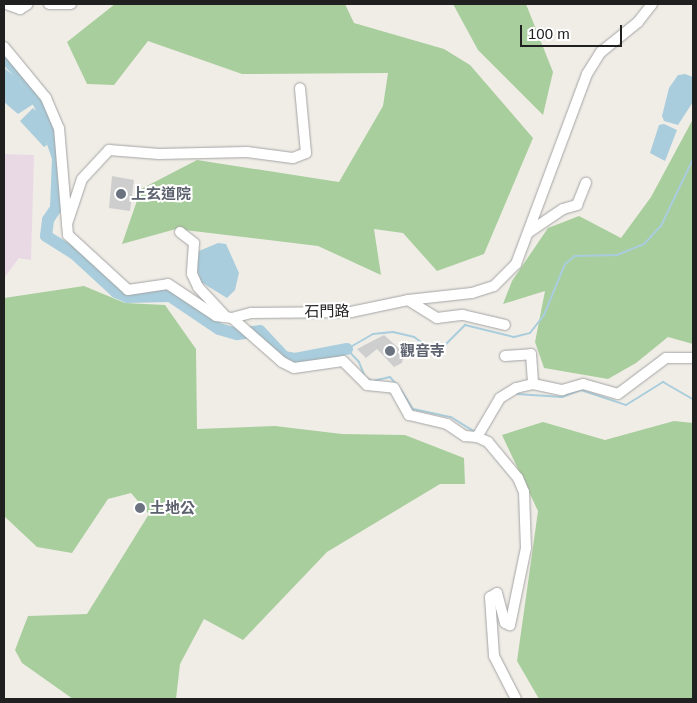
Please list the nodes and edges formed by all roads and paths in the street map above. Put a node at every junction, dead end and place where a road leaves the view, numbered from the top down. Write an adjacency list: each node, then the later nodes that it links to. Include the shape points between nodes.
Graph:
1 (6, 4): 2 (street, via 20,9)
2 (28, 4)
3 (49, 4): 4 (street)
4 (71, 4)
5 (652, 4): 11 (street, 石門路, via 638,22 601,52 587,74)
6 (4, 47): 9 (street, via 46,98 59,128 64,155)
7 (300, 88): 9 (street, via 306,153 276,157 248,152 159,154 109,150 82,179)
8 (586, 183): 11 (street, via 577,204 563,209)
9 (66, 230): 13 (street, via 128,290 168,284 204,310)
10 (180, 232): 13 (street, via 194,243 192,274 198,287)
11 (529, 232): 12 (street, 石門路, via 516,264 494,286 472,293)
12 (408, 300): 13 (street, 石門路, via 351,312 251,313); 14 (street, via 437,318 463,315)
13 (229, 317): 18 (street, via 294,368 343,361 367,385 394,388 409,415 447,424 465,436)
14 (505, 325)
15 (505, 356): 17 (street, via 531,354)
16 (693, 358): 17 (street, via 666,358 618,394 583,384 562,390)
17 (533, 384): 18 (street, via 500,398)
18 (477, 437): 19 (street, via 488,442 518,478 524,492 526,548 510,625 505,623 497,593 490,597 494,656)
19 (516, 699)

